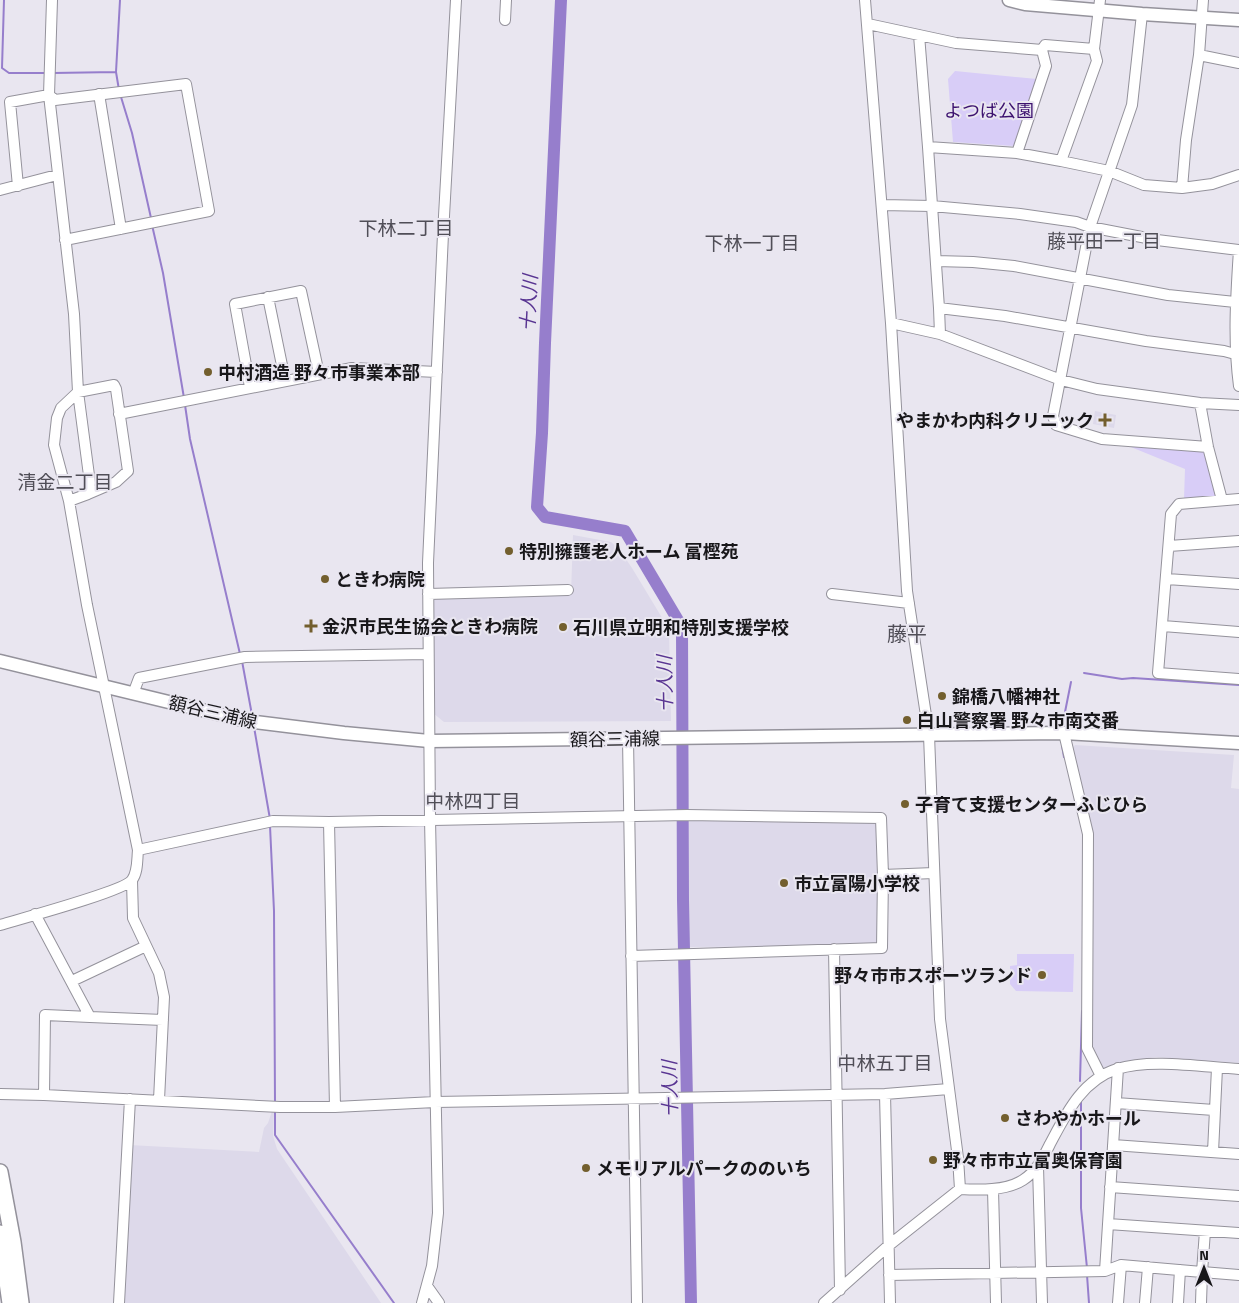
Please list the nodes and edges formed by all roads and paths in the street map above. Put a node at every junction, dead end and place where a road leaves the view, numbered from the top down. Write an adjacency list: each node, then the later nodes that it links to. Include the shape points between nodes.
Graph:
1 (52, 0): 19 (street)
2 (456, 0): 46 (street)
3 (506, 0): 11 (street)
4 (864, 0): 13 (street)
5 (1009, 0): 7 (main road)
6 (1203, 0): 10 (street)
7 (1025, 2): 8 (main road)
8 (1100, 5): 9 (main road); 15 (street)
9 (1142, 14): 10 (main road); 25 (street, via 1132,105)
10 (1202, 18): 12 (main road); 17 (street)
11 (505, 20)
12 (1239, 20)
13 (868, 24): 14 (street); 31 (street)
14 (919, 35): 16 (street, via 956,43); 22 (street)
15 (1094, 49): 16 (street, via 1045,45); 24 (street, via 1097,61)
16 (1042, 50): 23 (street, via 1046,66)
17 (1199, 54): 18 (street); 29 (street)
18 (1239, 63)
19 (49, 91): 20 (street, via 55,100); 21 (street); 26 (street)
20 (99, 94): 34 (street); 34 (street, via 186,84 209,211)
21 (5, 103): 28 (street)
22 (928, 147): 23 (street); 32 (street)
23 (1017, 153): 24 (street)
24 (1061, 162): 25 (street)
25 (1109, 171): 29 (street, via 1144,185); 33 (street)
26 (57, 175): 28 (street); 35 (street)
27 (1239, 175): 29 (street, via 1212,184)
28 (18, 186): 30 (street)
29 (1182, 188)
30 (0, 190)
31 (882, 205): 32 (street); 42 (street)
32 (932, 206): 33 (street, via 1020,214); 37 (street)
33 (1090, 227): 36 (street, via 1157,240); 38 (street)
34 (121, 229): 35 (street)
35 (65, 240): 52 (street, via 74,314)
36 (1239, 250): 40 (street)
37 (936, 261): 38 (street, via 1014,266); 41 (street)
38 (1080, 279): 40 (street, via 1168,295); 43 (street)
39 (268, 297): 47 (street, via 300,291); 48 (street); 51 (street, via 235,304)
40 (1235, 302): 45 (street)
41 (940, 308): 43 (street); 44 (street)
42 (891, 323): 44 (street); 68 (street)
43 (1071, 327): 45 (street); 49 (street)
44 (940, 334): 49 (street)
45 (1235, 354): 50 (street)
46 (437, 372): 47 (street, via 352,368); 66 (street)
47 (319, 374): 48 (street)
48 (285, 380): 51 (street)
49 (1061, 380): 53 (street, via 1097,389); 56 (street, via 1054,416 1056,425 1102,439)
50 (1239, 386)
51 (250, 387): 55 (street)
52 (78, 392): 55 (street, via 114,384); 57 (street, via 90,483); 60 (street, via 61,408 54,445)
53 (1200, 403): 54 (street); 56 (street)
54 (1239, 405)
55 (120, 414): 57 (street, via 128,472 116,482)
56 (1208, 446): 59 (street)
57 (88, 494): 60 (street)
58 (1239, 499): 59 (street)
59 (1222, 500): 62 (street, via 1179,504 1171,514)
60 (69, 502): 74 (street)
61 (1239, 541): 62 (street)
62 (1169, 546): 63 (street)
63 (1167, 579): 64 (street); 69 (street)
64 (1239, 584)
65 (568, 590): 66 (street)
66 (428, 594): 71 (street)
67 (832, 594): 68 (street)
68 (909, 603): 77 (street)
69 (1163, 626): 70 (street); 73 (street, via 1158,673)
70 (1239, 632)
71 (428, 654): 75 (street, via 240,658 139,678); 79 (street)
72 (0, 661): 74 (main road, 額谷三浦線)
73 (1239, 679)
74 (104, 687): 75 (main road, 額谷三浦線); 84 (street)
75 (133, 694): 79 (main road, 額谷三浦線, via 260,724)
76 (1064, 733): 77 (main road, 額谷三浦線); 80 (main road, 額谷三浦線); 99 (street, via 1088,834 1086,1048)
77 (929, 735): 78 (main road, 額谷三浦線); 85 (street)
78 (628, 738): 79 (main road, 額谷三浦線); 81 (street)
79 (429, 740): 82 (street)
80 (1239, 743)
81 (628, 816): 82 (street); 86 (street, via 881,818); 92 (street)
82 (430, 819): 83 (street); 108 (street)
83 (329, 822): 84 (street, via 269,822); 110 (street)
84 (138, 850): 87 (street)
85 (934, 873): 86 (street); 100 (street, via 940,1019)
86 (883, 875): 91 (street, via 882,948)
87 (132, 881): 88 (street, via 104,894); 90 (street, via 133,918)
88 (35, 914): 89 (street); 93 (street)
89 (0, 925)
90 (146, 946): 93 (street); 95 (street, via 159,973 164,997)
91 (834, 949): 92 (street); 104 (street)
92 (631, 956): 106 (street)
93 (72, 981): 94 (street)
94 (90, 1017): 95 (street); 103 (street, via 46,1015)
95 (162, 1020): 107 (street)
96 (1118, 1068): 97 (street, via 1153,1064); 99 (street); 109 (street)
97 (1217, 1068): 98 (street); 111 (street)
98 (1239, 1070)
99 (1101, 1076): 115 (street, via 1073,1102)
100 (949, 1089): 102 (street); 118 (street)
101 (0, 1094): 103 (street)
102 (885, 1094): 104 (street); 125 (street)
103 (44, 1095): 105 (street)
104 (836, 1095): 106 (street); 136 (street)
105 (130, 1099): 107 (street); 139 (street)
106 (634, 1099): 108 (street); 142 (street)
107 (159, 1100): 110 (street)
108 (435, 1102): 110 (street); 135 (street, via 438,1213)
109 (1116, 1103): 111 (street); 112 (street)
110 (335, 1107)
111 (1214, 1110): 113 (street)
112 (1113, 1146): 113 (street); 117 (street)
113 (1213, 1152): 114 (street)
114 (1239, 1154)
115 (1038, 1167): 119 (street, via 1022,1181); 131 (street)
116 (0, 1172): 138 (highway)
117 (1110, 1187): 120 (street); 121 (street)
118 (960, 1189): 119 (street); 125 (street)
119 (993, 1190): 130 (street)
120 (1239, 1196)
121 (1108, 1224): 122 (street); 129 (street)
122 (1205, 1230): 123 (street); 132 (street)
123 (1239, 1233)
124 (0, 1234): 137 (highway)
125 (888, 1246): 133 (street); 136 (street)
126 (1121, 1265): 127 (street); 129 (street); 147 (street)
127 (1148, 1267): 128 (street); 148 (street)
128 (1180, 1270): 132 (street); 149 (street)
129 (1105, 1271): 131 (street)
130 (995, 1272): 131 (street); 133 (street); 145 (street)
131 (1041, 1272): 146 (street)
132 (1202, 1272): 134 (street); 150 (street)
133 (889, 1275): 144 (street)
134 (1239, 1276)
135 (427, 1286): 140 (street); 141 (street)
136 (840, 1290): 143 (street)
137 (10, 1303)
138 (21, 1303)
139 (119, 1303)
140 (422, 1303)
141 (439, 1303)
142 (637, 1303)
143 (824, 1303)
144 (890, 1303)
145 (996, 1303)
146 (1042, 1303)
147 (1118, 1303)
148 (1145, 1303)
149 (1178, 1303)
150 (1201, 1303)

